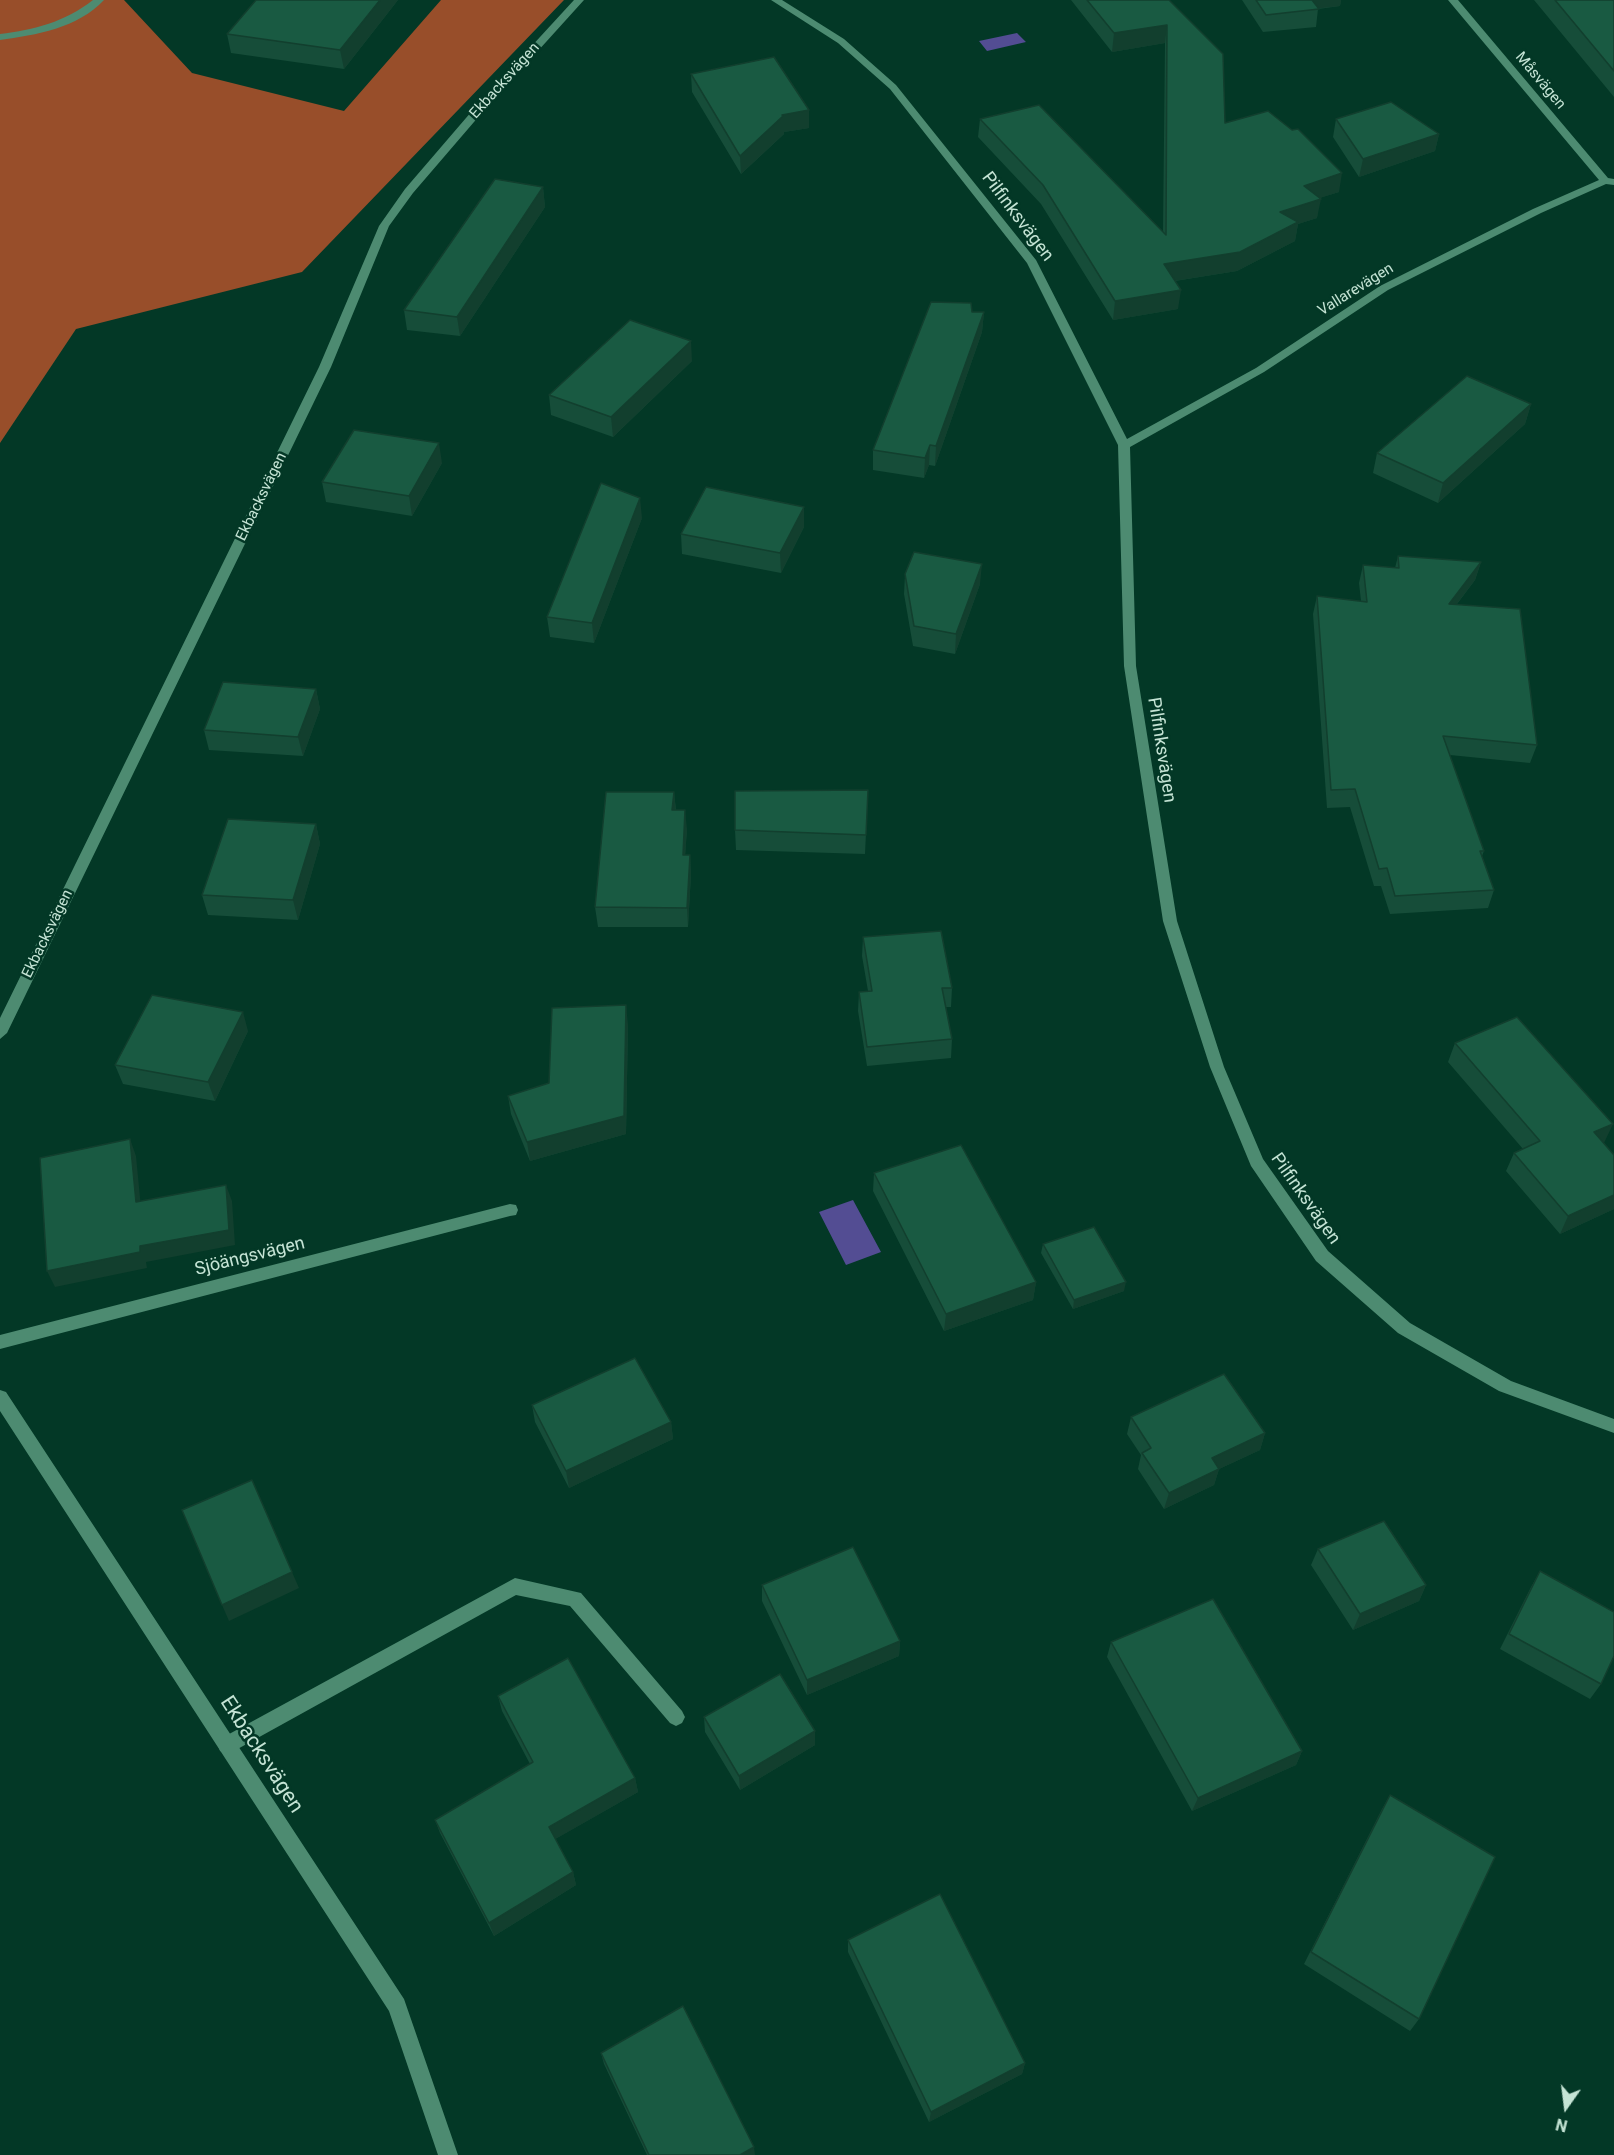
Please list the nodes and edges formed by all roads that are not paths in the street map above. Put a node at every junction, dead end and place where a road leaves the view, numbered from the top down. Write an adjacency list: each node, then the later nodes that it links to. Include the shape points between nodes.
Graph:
1 (99, 0): 5 (street, via 89,9 41,32)
2 (579, 0): 8 (street, Ekbacksvägen, via 461,130 384,226 325,367)
3 (776, 0): 7 (street, Pilfinksvägen, via 841,41 893,87 1032,262)
4 (1453, 0): 6 (street, Måsvägen)
5 (0, 38)
6 (1609, 182): 7 (street, Vallarevägen, via 1537,211 1383,288 1260,370)
7 (1124, 445): 12 (street, Pilfinksvägen, via 1130,666 1170,921 1217,1068 1256,1162 1322,1256 1404,1328 1505,1386)
8 (0, 1033)
9 (510, 1210): 10 (street, Sjöängsvägen)
10 (0, 1342)
11 (0, 1397): 14 (street, Ekbacksvägen)
12 (1614, 1426)
13 (676, 1716): 14 (street, via 574,1599 515,1586)
14 (227, 1745): 15 (street, Ekbacksvägen, via 397,2006)
15 (448, 2155)

